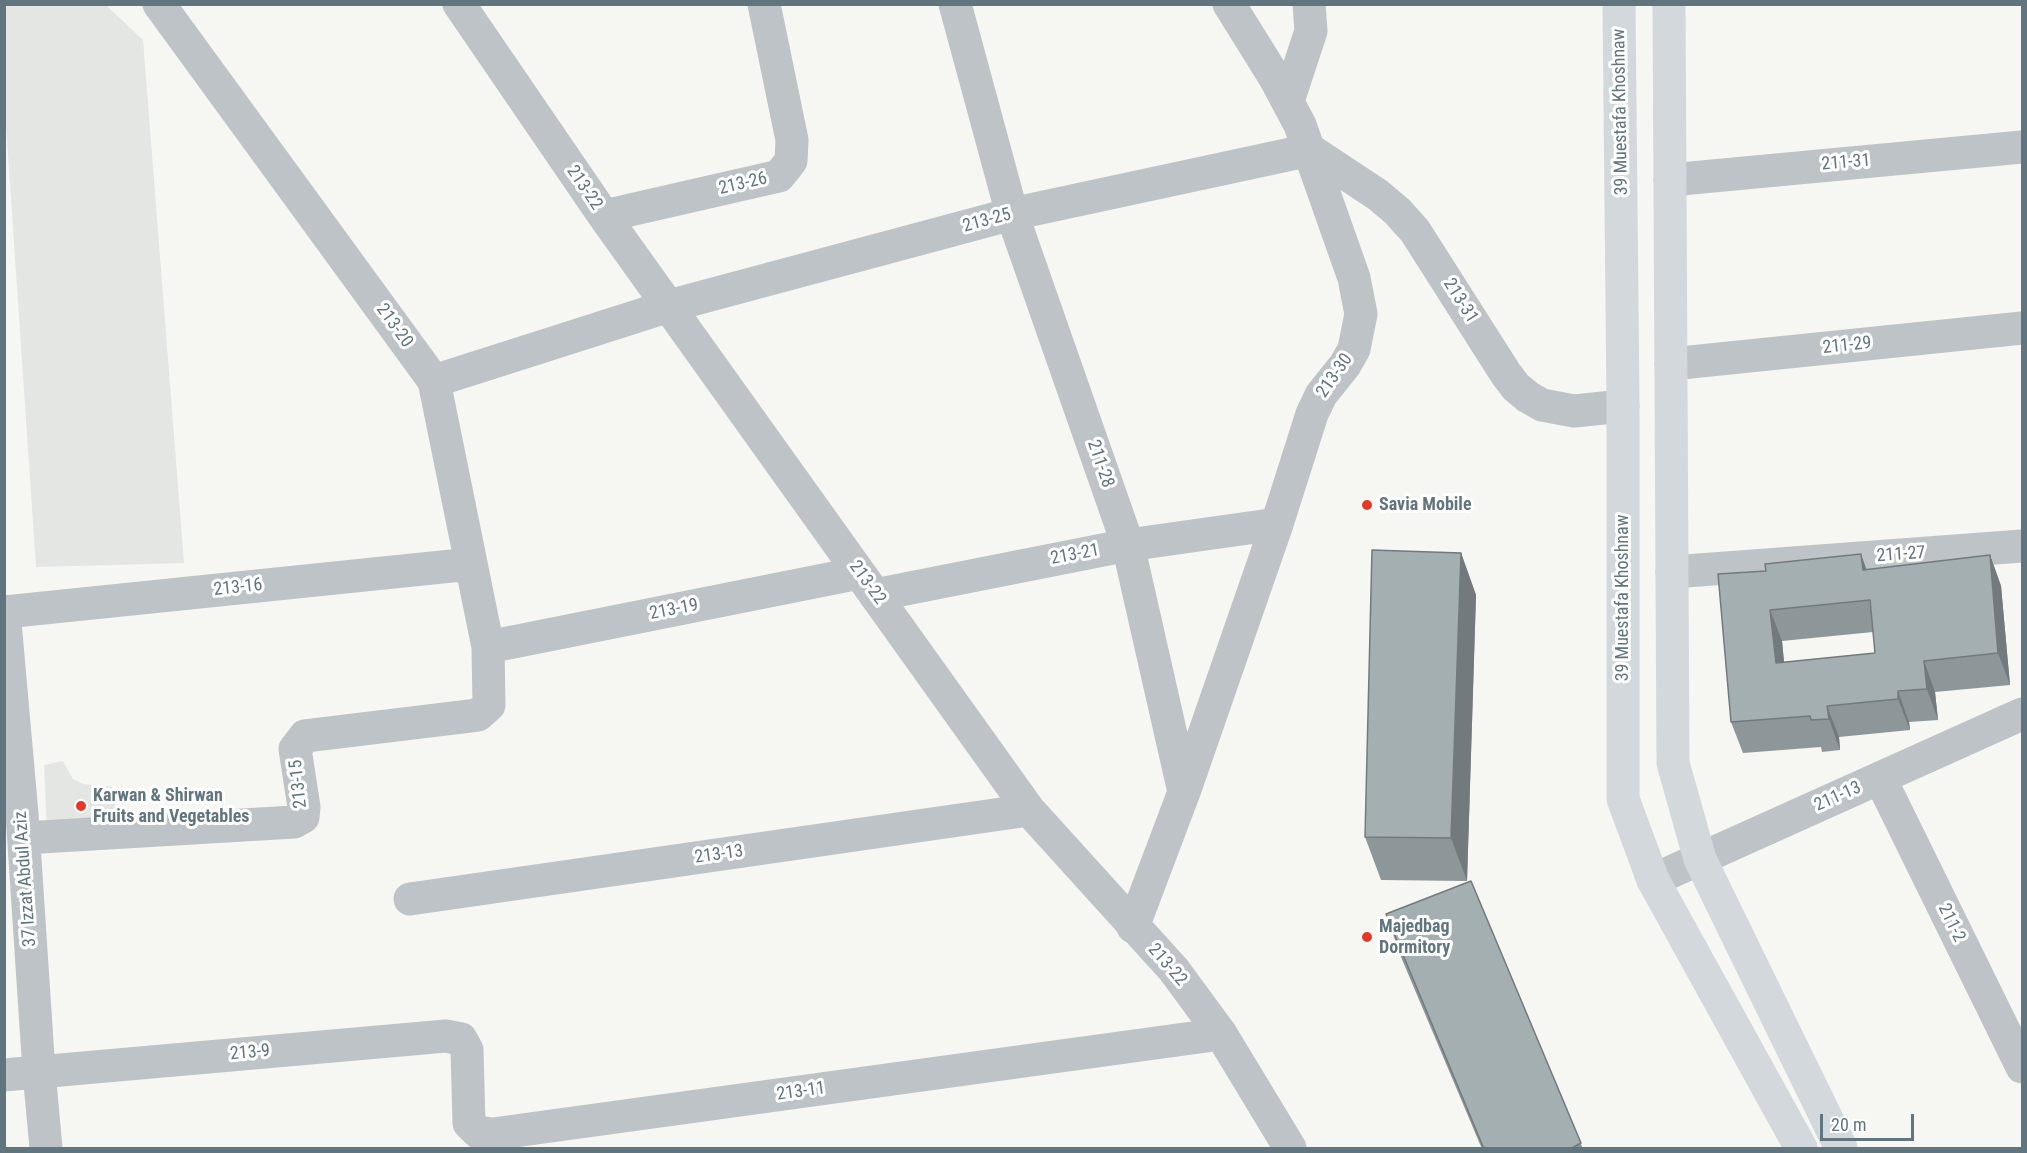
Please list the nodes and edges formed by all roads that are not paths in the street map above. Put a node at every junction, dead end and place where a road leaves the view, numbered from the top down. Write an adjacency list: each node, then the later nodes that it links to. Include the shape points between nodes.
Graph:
1 (159, 4): 18 (street, 213-20)
2 (459, 4): 14 (street, 213-22)
3 (765, 4): 14 (street, 213-26, via 792,140 791,160 779,176)
4 (955, 4): 13 (street, 211-28)
5 (1229, 4): 9 (street, 213-30)
6 (1309, 4): 9 (street, via 1311,31)
7 (1619, 4): 19 (main road, 39 Muestafa Khoshnaw)
8 (1675, 5): 12 (main road)
9 (1288, 101): 11 (street, 213-30)
10 (2022, 147): 12 (street, 211-31)
11 (1310, 150): 13 (street, 213-25); 19 (street, 213-31, via 1378,195 1415,231 1506,374 1528,397 1542,405 1574,411); 20 (street, 213-30, via 1354,278 1361,314 1354,349 1312,414)
12 (1670, 180): 17 (main road)
13 (1012, 214): 15 (street, 213-25); 21 (street, 211-28)
14 (604, 216): 15 (street, 213-22)
15 (669, 306): 18 (street, 213-25); 25 (street, 213-22)
16 (2022, 328): 17 (street, 211-29)
17 (1671, 364): 24 (main road)
18 (434, 381): 23 (street, 213-20)
19 (1623, 406): 35 (main road, 39 Muestafa Khoshnaw, via 1623,799)
20 (1277, 525): 21 (street, 213-21); 31 (street, 213-30)
21 (1128, 544): 25 (street, 213-21); 31 (street, 211-28)
22 (2022, 546): 24 (street, 211-27)
23 (471, 564): 26 (street, 213-16); 27 (street, 213-20)
24 (1672, 572): 34 (main road, via 1673,763)
25 (867, 584): 27 (street, 213-19); 32 (street, 213-22)
26 (5, 611): 33 (street, 37 Izzat Abdul Aziz)
27 (488, 647): 28 (street, 213-20)
28 (489, 705): 33 (street, 213-15, via 478,715 305,736 295,749 303,817 294,822)
29 (2022, 714): 30 (street, 211-13)
30 (1880, 778): 34 (street, 211-13); 40 (street, 211-2)
31 (1184, 792): 37 (street)
32 (1029, 810): 36 (street, 213-13); 37 (street, 213-22)
33 (17, 822): 41 (street, 37 Izzat Abdul Aziz)
34 (1700, 859): 35 (street, 211-13); 46 (main road)
35 (1653, 880): 45 (main road, 39 Muestafa Khoshnaw)
36 (410, 899)
37 (1133, 927): 38 (street, 213-22, via 1174,970)
38 (1221, 1034): 39 (street, 213-11, via 493,1134 478,1132 469,1123 467,1050); 44 (street, 213-22)
39 (460, 1039): 41 (street, 213-9, via 446,1036)
40 (2022, 1067)
41 (39, 1072): 42 (street, 213-9); 43 (street, 37 Izzat Abdul Aziz)
42 (4, 1075)
43 (46, 1149)
44 (1290, 1149)
45 (1801, 1149)
46 (1841, 1149)

